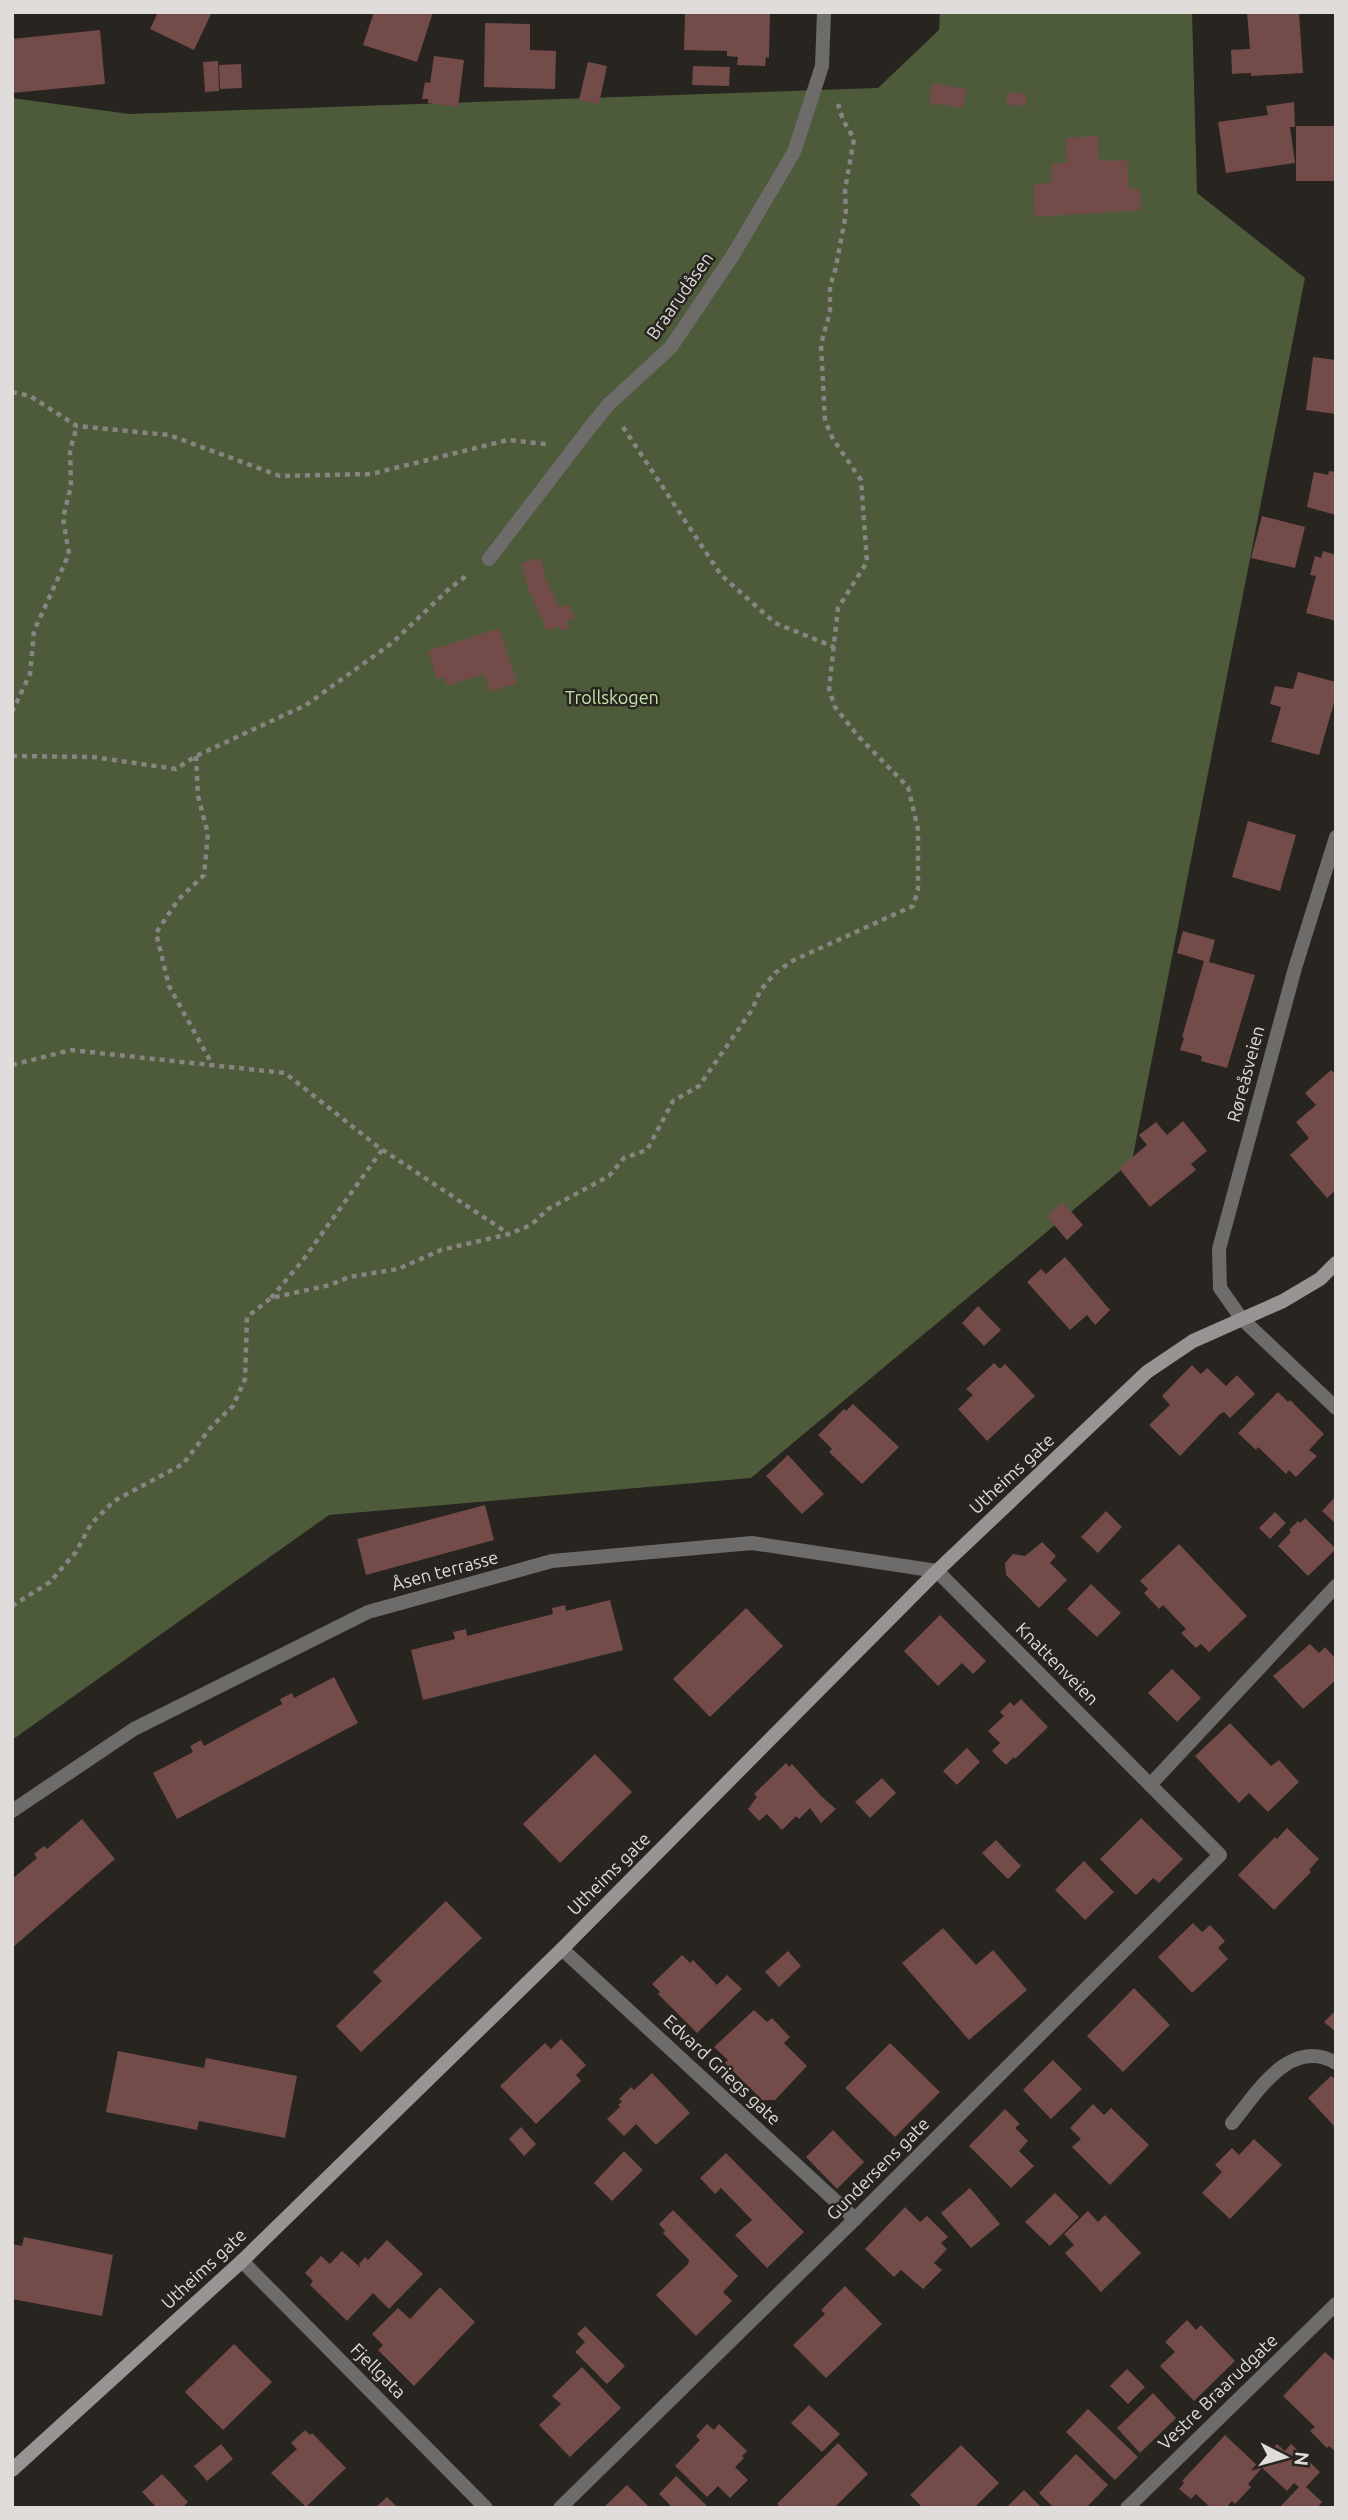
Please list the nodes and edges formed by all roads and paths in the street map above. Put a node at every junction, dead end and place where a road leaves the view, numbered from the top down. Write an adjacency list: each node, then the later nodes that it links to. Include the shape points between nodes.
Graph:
1 (824, 12): 2 (street, Braarudåsen)
2 (822, 66): 4 (street, Braarudåsen, via 794,152 733,255 671,347); 8 (path, via 854,139 845,190 846,214 821,344 825,421 861,480 867,562 838,608)
3 (12, 393): 5 (path, via 30,396)
4 (608, 405): 6 (street, Braarudåsen); 8 (path, via 721,575 775,623)
5 (77, 426): 6 (path, via 169,435 280,476 371,474 508,440); 9 (path, via 63,518 69,554 34,631 30,674)
6 (575, 447): 7 (street, Braarudåsen)
7 (489, 559): 11 (path, via 450,588 392,643 306,705)
8 (834, 647): 16 (path, via 829,689 835,707 908,788 918,829 918,890 913,906 775,973 699,1086 673,1101 647,1150 624,1158 609,1176)
9 (12, 712)
10 (12, 755): 11 (path, via 93,757 176,768)
11 (196, 756): 14 (path, via 198,796 208,834 204,875 178,900 156,933 169,986)
12 (1336, 837): 19 (street, Røreåsveien, via 1295,968 1219,1249 1220,1288)
13 (12, 1065): 14 (path, via 71,1050)
14 (213, 1065): 15 (path, via 285,1073)
15 (382, 1150): 16 (path); 18 (path)
16 (509, 1234): 18 (path, via 441,1250 398,1269)
17 (1336, 1264): 19 (main road, Utheims gate, via 1283,1301)
18 (271, 1297): 23 (path, via 247,1317 245,1379 233,1406 183,1464 114,1501 91,1524 76,1552 50,1582)
19 (1241, 1318): 20 (street, Røreåsveien); 21 (main road, Utheims gate, via 1193,1341 1147,1372)
20 (1336, 1408)
21 (937, 1571): 24 (street, Knattenveien); 25 (street, Åsen terrasse, via 752,1543 552,1561 369,1612 134,1729); 27 (main road, Utheims gate)
22 (1336, 1586): 24 (street)
23 (12, 1606)
24 (1150, 1785): 26 (street, Knattenveien)
25 (12, 1811)
26 (1220, 1855): 30 (street, Gundersens gate)
27 (562, 1949): 30 (street, Edvard Griegs gate); 31 (main road, Utheims gate)
28 (1336, 2063): 29 (street, via 1327,2057 1303,2055 1279,2068)
29 (1232, 2123)
30 (855, 2219): 35 (street, Gundersens gate)
31 (242, 2261): 33 (main road, Utheims gate); 34 (street, Fjellgata)
32 (1336, 2304): 36 (street, Vestre Braarudgate)
33 (12, 2470)
34 (486, 2508)
35 (560, 2508)
36 (1127, 2508)

